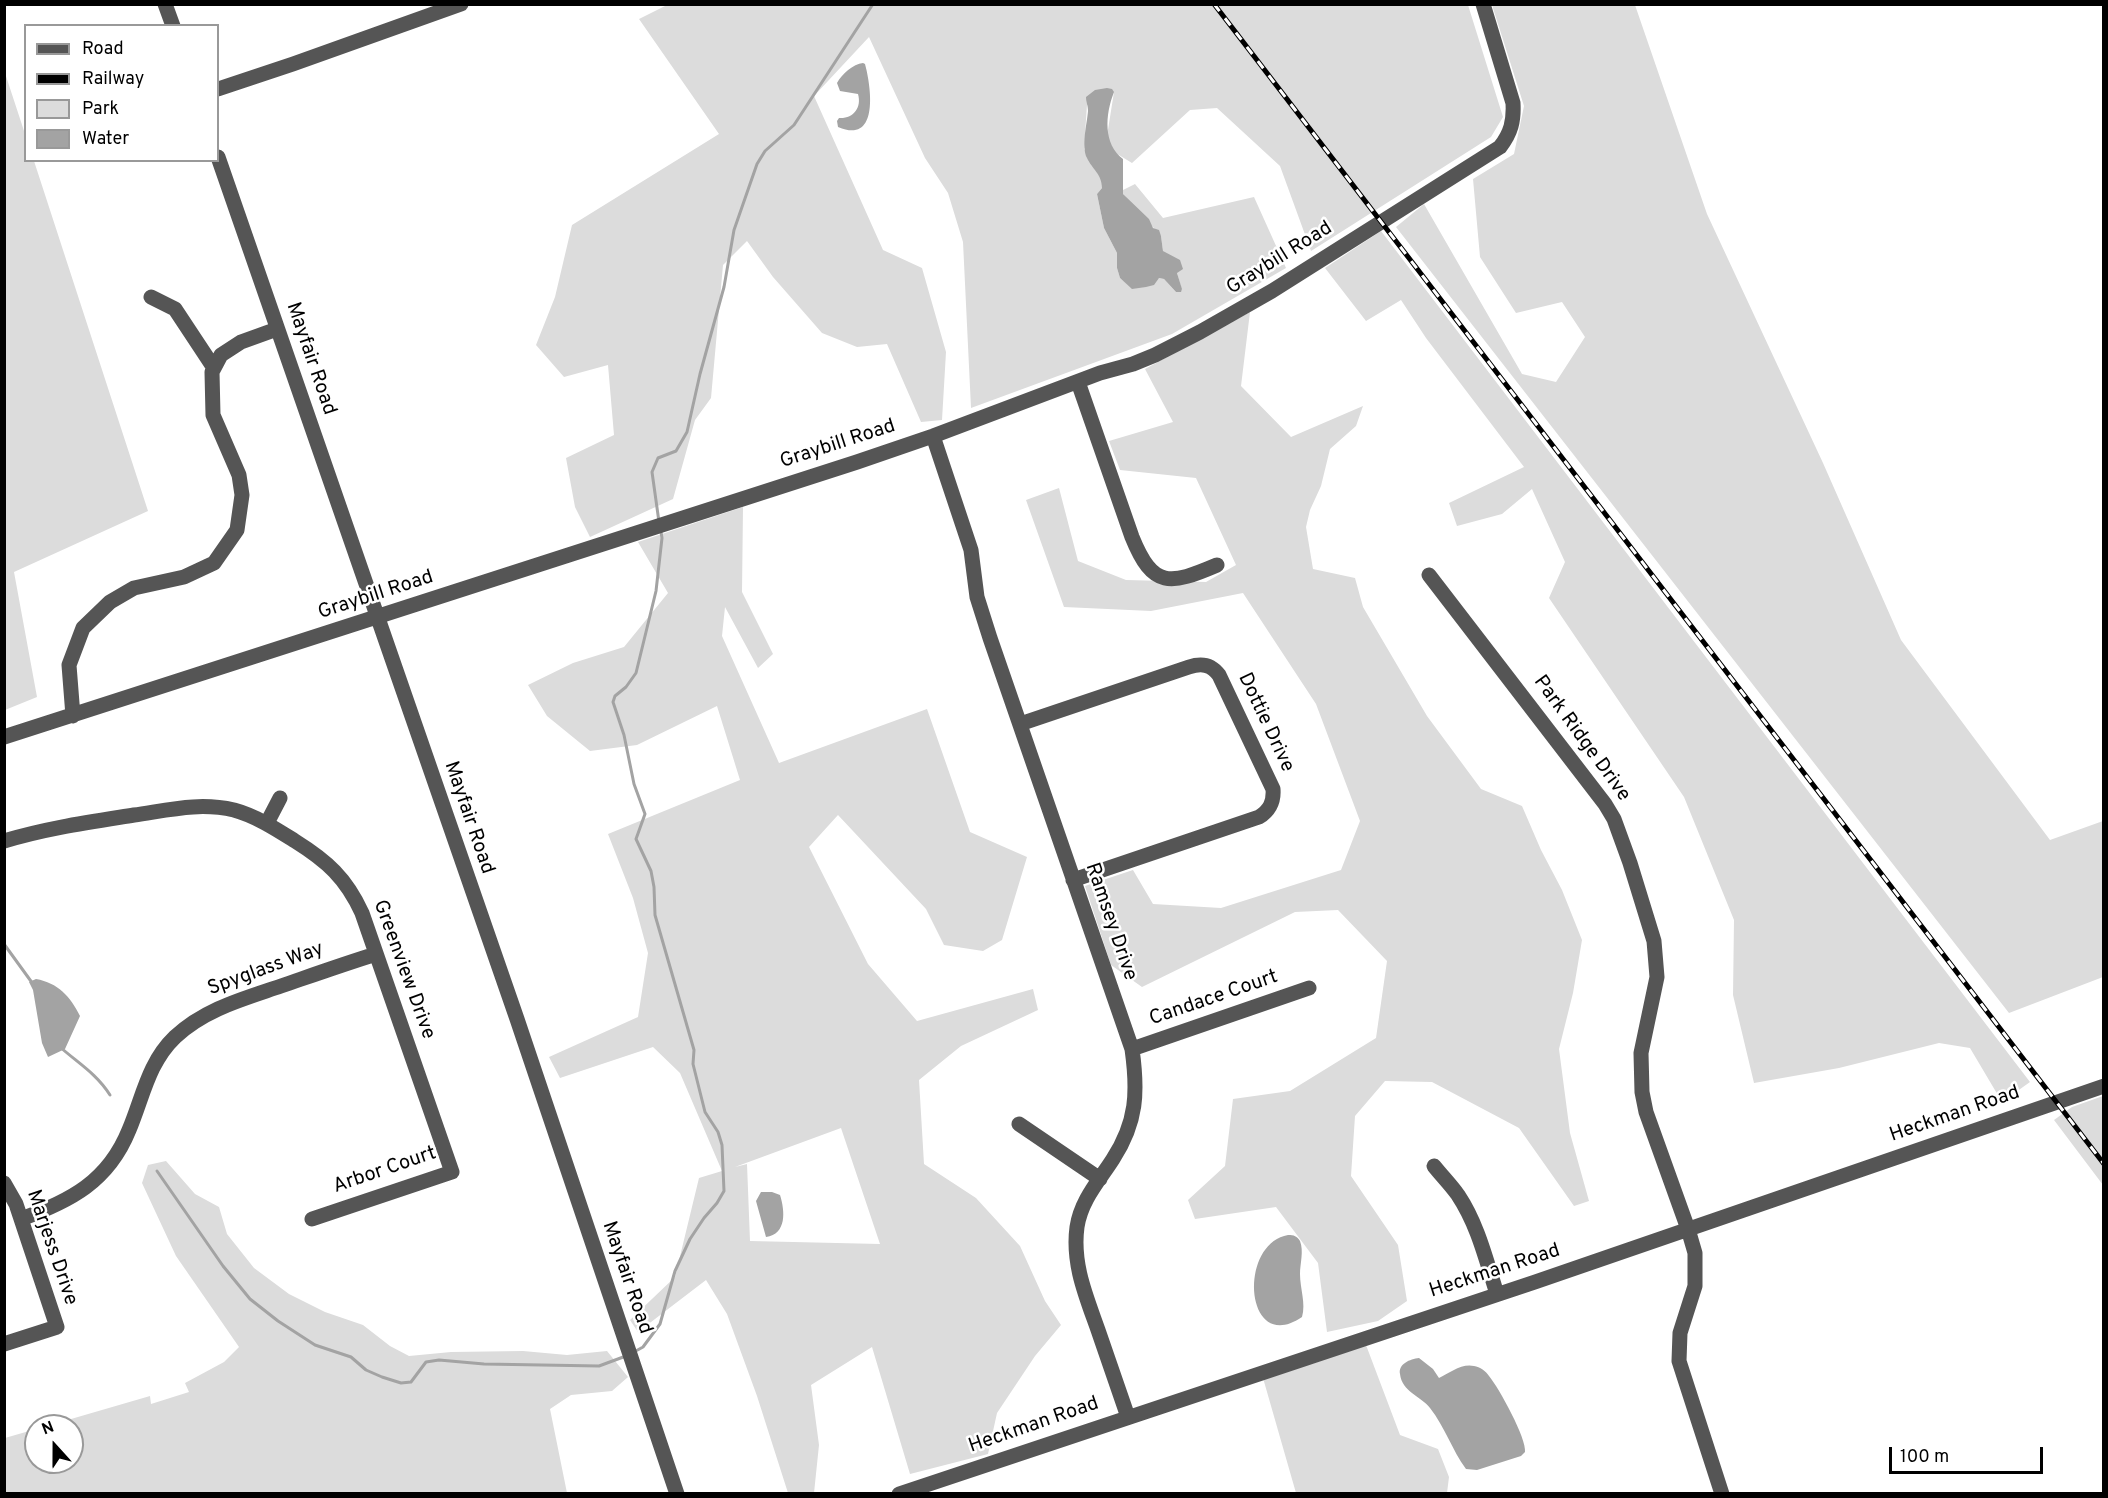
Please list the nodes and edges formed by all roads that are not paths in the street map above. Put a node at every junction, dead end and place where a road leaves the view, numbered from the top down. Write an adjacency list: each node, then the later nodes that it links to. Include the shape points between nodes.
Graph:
1 (165, 4): 4 (street)
2 (461, 4): 5 (street)
3 (1483, 4): 10 (street, Graybill Road, via 1513,103 1512,127 1500,147 1200,332 1155,355)
4 (172, 24)
5 (219, 89)
6 (219, 160): 8 (street, Mayfair Road)
7 (151, 297): 9 (street, via 175,309)
8 (277, 329): 9 (street, via 241,342 221,355); 14 (street, Mayfair Road)
9 (214, 368): 15 (street, via 213,415 239,475 242,495 237,530 214,563 184,577 134,588 110,602 83,628 69,665)
10 (1078, 382): 11 (street, Graybill Road); 12 (street, via 1138,554 1150,571 1174,579)
11 (933, 436): 14 (street, Graybill Road); 16 (street, Ramsey Drive, via 971,550 977,597)
12 (1217, 565)
13 (1429, 575): 33 (street, Park Ridge Drive, via 1614,819 1651,927 1657,958 1655,994 1641,1053 1642,1092)
14 (376, 619): 15 (street, Graybill Road); 37 (street, Mayfair Road)
15 (73, 716): 17 (street, Graybill Road)
16 (1020, 724): 21 (street, Ramsey Drive); 21 (street, Dottie Drive, via 1205,664 1217,671 1272,789 1272,805 1259,817)
17 (4, 737)
18 (280, 798): 19 (street)
19 (267, 823): 20 (street, Greenview Drive, via 232,810 171,807); 22 (street, Greenview Drive, via 319,856 344,881 362,913)
20 (4, 841)
21 (1073, 880): 24 (street, Ramsey Drive)
22 (376, 954): 26 (street, Greenview Drive); 31 (street, Spyglass Way, via 219,1007 186,1027 152,1068 129,1130 110,1164 91,1185 69,1200)
23 (1309, 988): 24 (street, Candace Court)
24 (1132, 1049): 29 (street, Ramsey Drive, via 1137,1081 1132,1119 1123,1143)
25 (2103, 1086): 33 (street, Heckman Road)
26 (432, 1115): 32 (street, Arbor Court, via 452,1172)
27 (1019, 1124): 29 (street)
28 (1434, 1166): 34 (street, via 1468,1212)
29 (1100, 1179): 36 (street, Ramsey Drive, via 1089,1194 1077,1226 1077,1264)
30 (4, 1183): 31 (street, Marjess Drive)
31 (21, 1219): 35 (street, Marjess Drive, via 57,1327)
32 (312, 1219)
33 (1688, 1229): 34 (street, Heckman Road); 39 (street, Park Ridge Drive, via 1695,1253 1695,1286 1680,1333 1679,1361)
34 (1497, 1294): 36 (street, Heckman Road)
35 (4, 1344)
36 (1128, 1417): 38 (street, Heckman Road)
37 (677, 1494)
38 (899, 1494)
39 (1722, 1494)

